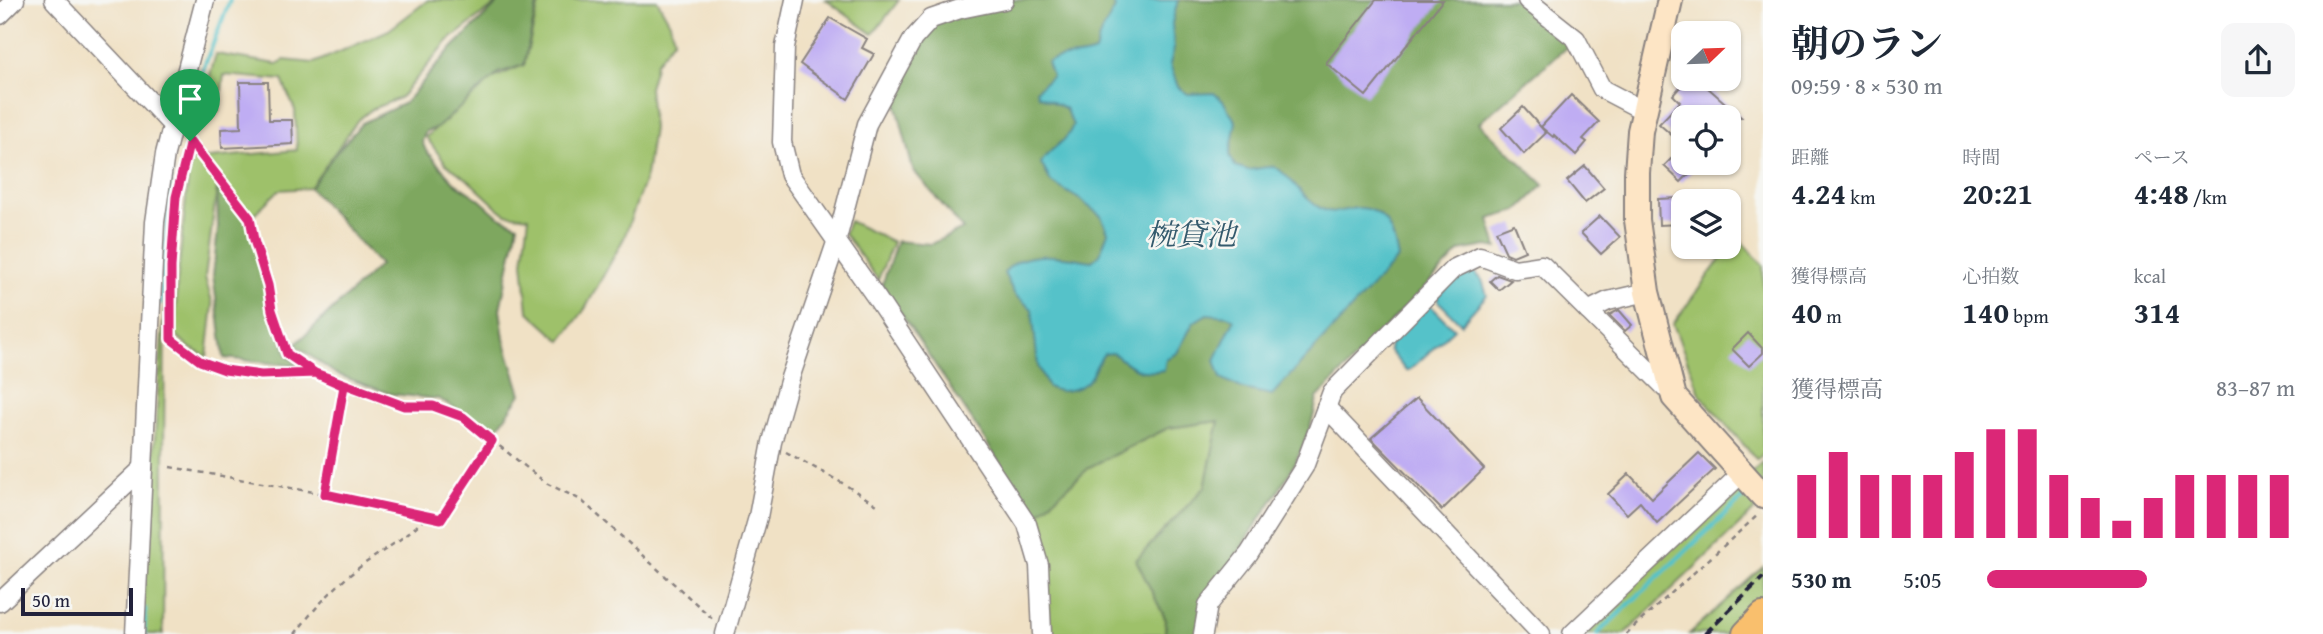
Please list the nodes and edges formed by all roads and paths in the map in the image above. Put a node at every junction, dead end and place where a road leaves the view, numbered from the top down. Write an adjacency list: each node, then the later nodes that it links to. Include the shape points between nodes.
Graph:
1 (15, 0): 8 (street)
2 (54, 0): 10 (street)
3 (205, 0): 10 (street)
4 (795, 0): 12 (street, via 785,47 782,142 790,175)
5 (1004, 0): 12 (street, via 930,19 913,39 867,124)
6 (1527, 0): 9 (street, via 1576,39 1602,89)
7 (1670, 0): 9 (main road)
8 (0, 15)
9 (1644, 111): 13 (main road, via 1636,198)
10 (172, 125): 11 (path); 22 (street, via 155,222)
11 (190, 141): 15 (path, via 250,218 287,354); 15 (path, via 176,197 171,339 200,361 225,370 261,375)
12 (836, 243): 20 (street); 34 (street, via 1027,524 1038,565)
13 (1647, 292): 14 (street, via 1608,300); 17 (main road)
14 (1588, 311): 17 (street); 18 (street, via 1542,265 1515,269 1480,256 1453,269 1332,392)
15 (315, 373): 16 (path)
16 (344, 386): 19 (path, via 404,406 433,406 452,412); 24 (path)
17 (1674, 397): 23 (main road)
18 (1326, 407): 35 (street, via 1304,467 1249,554 1208,605); 36 (street)
19 (492, 441): 28 (path, via 441,519); 31 (path, via 546,482 581,500)
20 (772, 442): 26 (path); 31 (street, via 758,516)
21 (170, 467): 24 (path)
22 (143, 468): 29 (street); 32 (street)
23 (1743, 475): 25 (main road); 37 (street)
24 (325, 494): 28 (path)
25 (1763, 496)
26 (877, 505)
27 (1763, 510): 38 (path)
28 (427, 516): 33 (path, via 409,535 347,578)
29 (0, 602)
30 (1763, 616): 39 (main road)
31 (725, 633)
32 (135, 634)
33 (295, 634)
34 (1042, 634)
35 (1203, 634)
36 (1541, 634)
37 (1572, 634)
38 (1626, 634)
39 (1746, 634)

